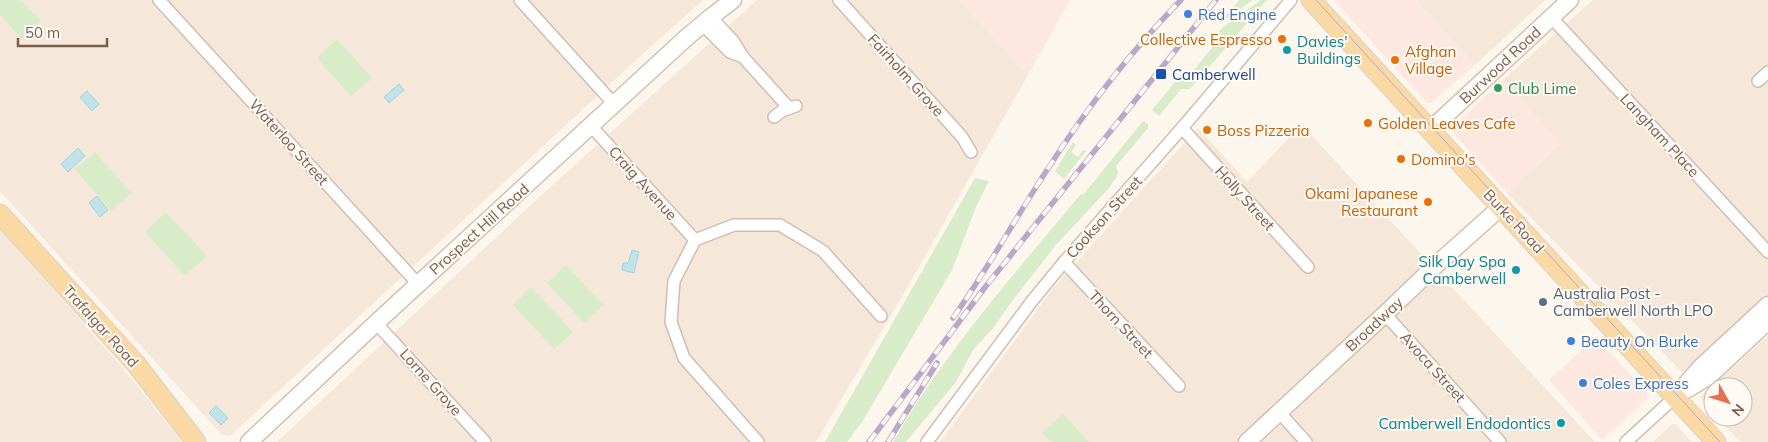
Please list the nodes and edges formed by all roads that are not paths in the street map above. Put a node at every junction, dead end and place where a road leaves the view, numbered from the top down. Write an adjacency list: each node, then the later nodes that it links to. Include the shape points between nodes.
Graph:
1 (159, 0): 25 (street, Waterloo Street)
2 (520, 0): 13 (street)
3 (725, 0): 10 (street, Prospect Hill Road)
4 (733, 0): 10 (street, Prospect Hill Road)
5 (839, 0): 18 (street, Fairholm Grove)
6 (1291, 0): 16 (street, Cookson Street)
7 (1312, 0): 17 (main road, Burke Road)
8 (1570, 0): 9 (street, Burwood Road)
9 (1551, 18): 17 (street, Burwood Road); 22 (street, Langham Place)
10 (706, 20): 13 (street, Prospect Hill Road); 14 (street, via 735,44 743,57 793,107)
11 (1768, 72): 12 (street)
12 (1758, 81)
13 (614, 104): 15 (street, Prospect Hill Road)
14 (774, 117)
15 (591, 126): 21 (street, Craig Avenue); 25 (street, Prospect Hill Road)
16 (1182, 128): 23 (street, Cookson Street); 24 (street, Holly Street)
17 (1430, 130): 19 (main road, Burke Road)
18 (972, 152)
19 (1501, 208): 27 (street, Broadway); 32 (main road, Burke Road)
20 (0, 214): 34 (main road, Trafalgar Road, via 136,364)
21 (694, 240): 28 (street, via 734,224 780,225 823,251); 37 (street, via 674,281 671,322 684,358)
22 (1768, 252)
23 (1064, 262): 31 (street, Thorn Street); 38 (street, Cookson Street)
24 (1308, 267)
25 (418, 284): 30 (street, Prospect Hill Road)
26 (1768, 305): 32 (street, via 1701,367)
27 (1385, 314): 33 (street, Broadway); 41 (street, Avoca Street)
28 (881, 316)
29 (1768, 320): 32 (street, via 1709,376)
30 (376, 323): 35 (street, Prospect Hill Road); 36 (street, Lorne Grove)
31 (1179, 386)
32 (1675, 397): 42 (street); 43 (main road, Burke Road)
33 (1279, 412): 39 (street, Broadway); 40 (street)
34 (196, 442)
35 (249, 442)
36 (485, 442)
37 (758, 442)
38 (927, 442)
39 (1247, 442)
40 (1306, 442)
41 (1500, 442)
42 (1626, 442)
43 (1716, 442)

